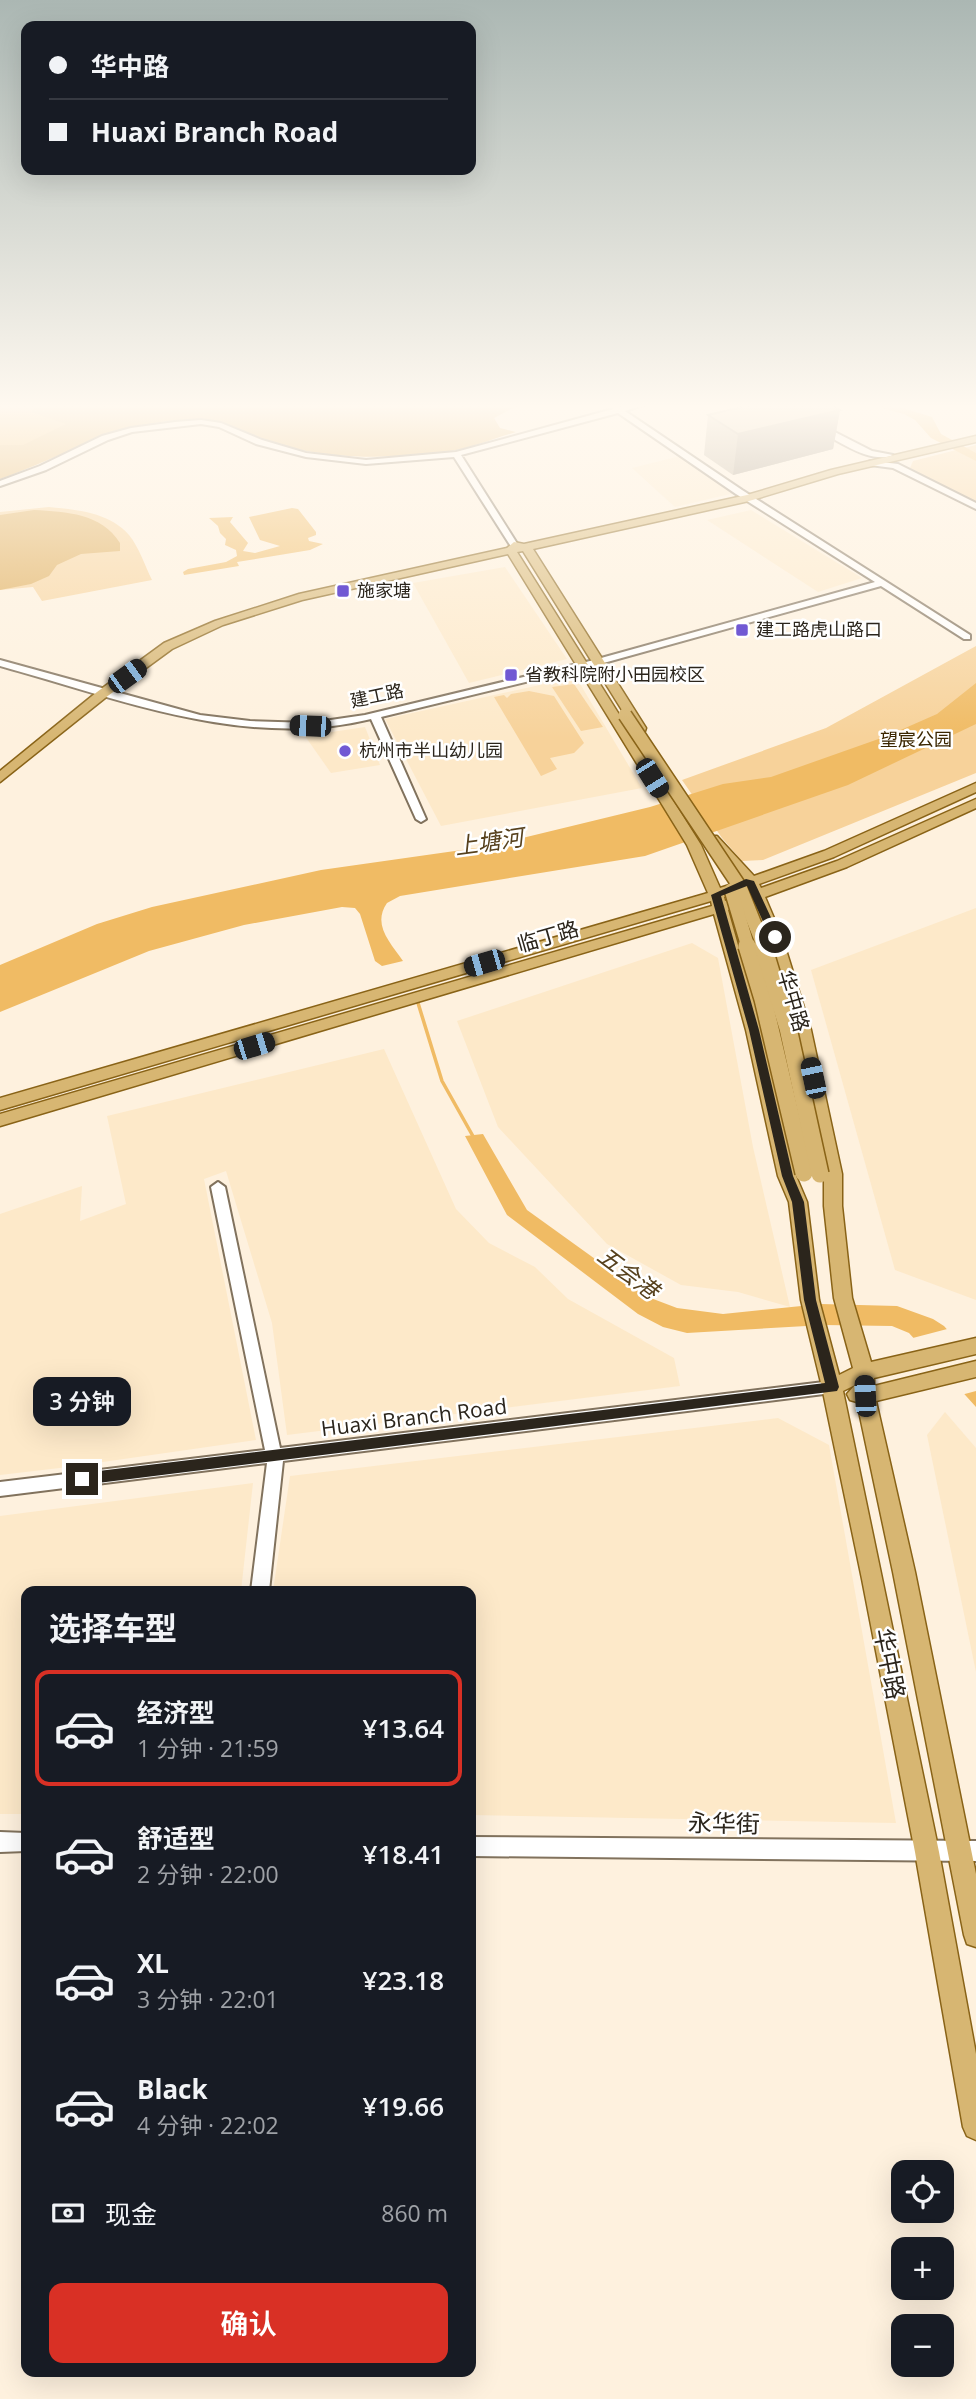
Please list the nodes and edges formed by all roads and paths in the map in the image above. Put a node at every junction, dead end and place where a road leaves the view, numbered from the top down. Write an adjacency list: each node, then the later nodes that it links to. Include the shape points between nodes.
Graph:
1 (496, 515): 4 (street, 华中路)
2 (659, 515): 4 (main road)
3 (775, 515): 5 (street)
4 (517, 548): 7 (main road, 华中路); 9 (main road, 华中路); 12 (main road, via 294,592 256,604 153,647)
5 (882, 583): 6 (street); 7 (street)
6 (967, 637)
7 (597, 662): 9 (street, 建工路); 10 (main road, 华中路)
8 (0, 663): 12 (street, 建工路)
9 (583, 665): 11 (main road, 华中路); 13 (street, 建工路)
10 (607, 677): 14 (main road, 华中路); 20 (main road, 华中路, bridge, via 712,839)
11 (592, 679): 14 (main road, 华中路); 21 (main road, 华中路, via 694,845)
12 (101, 690): 13 (street, 建工路, via 199,718 250,724 310,726); 15 (main road); 16 (main road)
13 (374, 716): 19 (street)
14 (622, 716): 24 (main road, 华中路, bridge, via 730,890)
15 (0, 769)
16 (0, 778)
17 (976, 787): 20 (main road, 临丁路)
18 (976, 803): 20 (main road, 临丁路, via 842,864)
19 (421, 819)
20 (753, 887): 21 (main road, 临丁路); 27 (main road, 华中路, via 775,937 803,1030 833,1174)
21 (718, 902): 22 (main road, 临丁路); 23 (main road, 临丁路); 26 (main road, 华中路, via 754,1030 787,1176)
22 (0, 1104)
23 (0, 1120)
24 (812, 1173): 26 (main road, 华中路); 27 (main road, 华中路)
25 (218, 1187): 33 (street)
26 (798, 1202): 31 (main road, 华中路, via 810,1300)
27 (833, 1206): 30 (main road, 华中路, via 843,1298)
28 (976, 1346): 30 (main road)
29 (976, 1369): 32 (main road)
30 (864, 1372): 31 (main road); 32 (main road, 华中路)
31 (832, 1387): 32 (main road); 33 (street, Huaxi Branch Road); 40 (main road, 华中路)
32 (865, 1396): 39 (main road, 华中路)
33 (274, 1456): 34 (street, Huaxi Branch Road); 35 (street)
34 (0, 1489)
35 (261, 1586)
36 (0, 1842): 37 (street)
37 (21, 1842)
38 (476, 1846): 40 (street, 永华街)
39 (968, 1851): 40 (street, 永华街); 41 (main road, 华中路)
40 (927, 1852): 42 (main road, 华中路)
41 (976, 1935)
42 (976, 2127)

